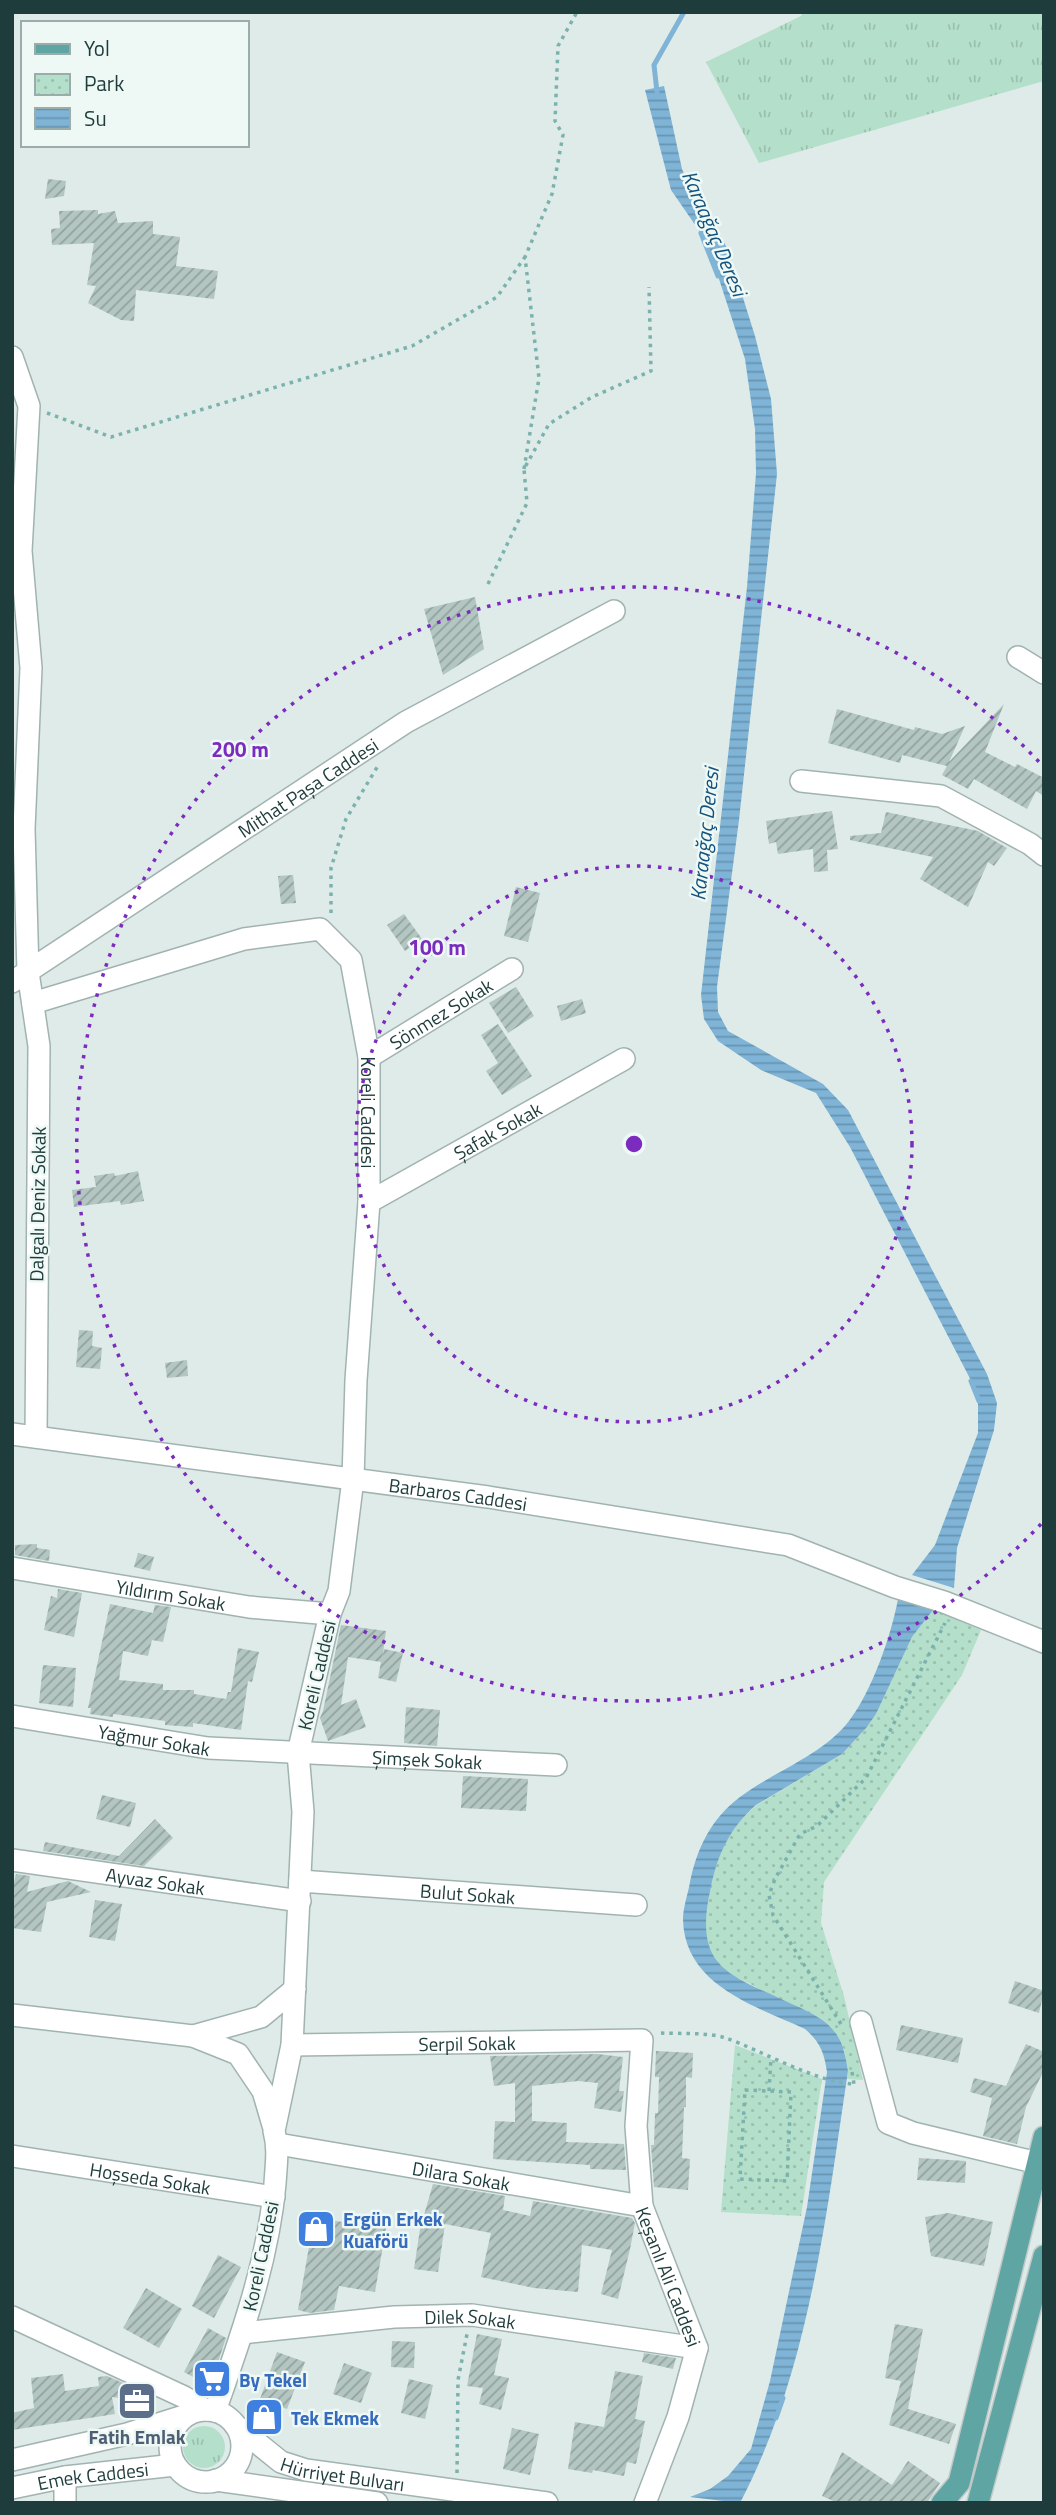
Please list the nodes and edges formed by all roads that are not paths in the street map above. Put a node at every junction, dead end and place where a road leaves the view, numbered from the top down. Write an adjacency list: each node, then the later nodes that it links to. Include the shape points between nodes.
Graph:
1 (12, 358): 2 (street)
2 (21, 408): 9 (street, Dalgalı Deniz Sokak, via 21,551 31,668)
3 (614, 611): 9 (street, Mithat Paşa Caddesi, via 406,723)
4 (1018, 657): 5 (street)
5 (1044, 673)
6 (802, 781): 7 (street, via 941,796)
7 (1044, 855)
8 (512, 969): 11 (street, Sönmez Sokak)
9 (20, 977): 10 (street, Dalgalı Deniz Sokak)
10 (33, 1003): 11 (street, Koreli Caddesi, via 244,939 320,929 351,960); 15 (street, Dalgalı Deniz Sokak, via 39,1046)
11 (369, 1057): 13 (street, Koreli Caddesi)
12 (624, 1059): 13 (street, Şafak Sokak)
13 (369, 1202): 16 (street, Koreli Caddesi)
14 (12, 1434): 15 (street, Barbaros Caddesi)
15 (36, 1437): 16 (street, Barbaros Caddesi)
16 (353, 1479): 18 (street, Koreli Caddesi, via 339,1591); 19 (street, Barbaros Caddesi, via 788,1545)
17 (12, 1568): 18 (street, Yıldırım Sokak, via 249,1607)
18 (330, 1614): 21 (street, Koreli Caddesi)
19 (1044, 1642)
20 (12, 1716): 21 (street, Yağmur Sokak, via 208,1748)
21 (298, 1753): 22 (street, Şimşek Sokak); 24 (street, Koreli Caddesi, via 303,1812)
22 (556, 1765)
23 (12, 1860): 24 (street, Ayvaz Sokak)
24 (300, 1891): 25 (street, Bulut Sokak); 26 (street, Koreli Caddesi)
25 (636, 1905)
26 (295, 1989): 29 (street, via 261,2017); 31 (street, Koreli Caddesi)
27 (12, 2015): 29 (street)
28 (852, 2026): 35 (street, via 888,2123)
29 (193, 2036): 33 (street, via 238,2054 263,2091)
30 (648, 2036): 31 (street, Serpil Sokak); 37 (street, Keşanlı Ali Caddesi, via 636,2126)
31 (292, 2045): 33 (street, Koreli Caddesi)
32 (1044, 2137): 35 (main road)
33 (276, 2138): 36 (street, Koreli Caddesi); 37 (street, Dilara Sokak)
34 (19, 2158): 36 (street, Hoşseda Sokak)
35 (1038, 2162): 53 (main road, via 959,2483)
36 (274, 2197): 40 (street, Koreli Caddesi)
37 (642, 2206): 41 (street, Keşanlı Ali Caddesi)
38 (1044, 2256): 54 (main road)
39 (12, 2318): 42 (street, via 184,2397)
40 (242, 2333): 41 (street, Dilek Sokak, via 394,2317 472,2315); 42 (street, Koreli Caddesi)
41 (697, 2348): 52 (street, Keşanlı Ali Caddesi, via 678,2417)
42 (203, 2412): 43 (street, via 230,2419); 44 (street, Emek Caddesi); 45 (street, via 180,2421 173,2431 170,2442)
43 (235, 2426): 48 (street, via 240,2435 240,2458 226,2476); 51 (street, Hürriyet Bulvarı, via 281,2462 306,2470)
44 (12, 2460)
45 (175, 2465): 46 (street, Emek Caddesi); 48 (street)
46 (65, 2477): 47 (street, Emek Caddesi); 49 (street)
47 (12, 2488)
48 (208, 2488): 50 (street, Hürriyet Bulvarı)
49 (65, 2503)
50 (377, 2503)
51 (547, 2503)
52 (645, 2503)
53 (942, 2503)
54 (978, 2503)

